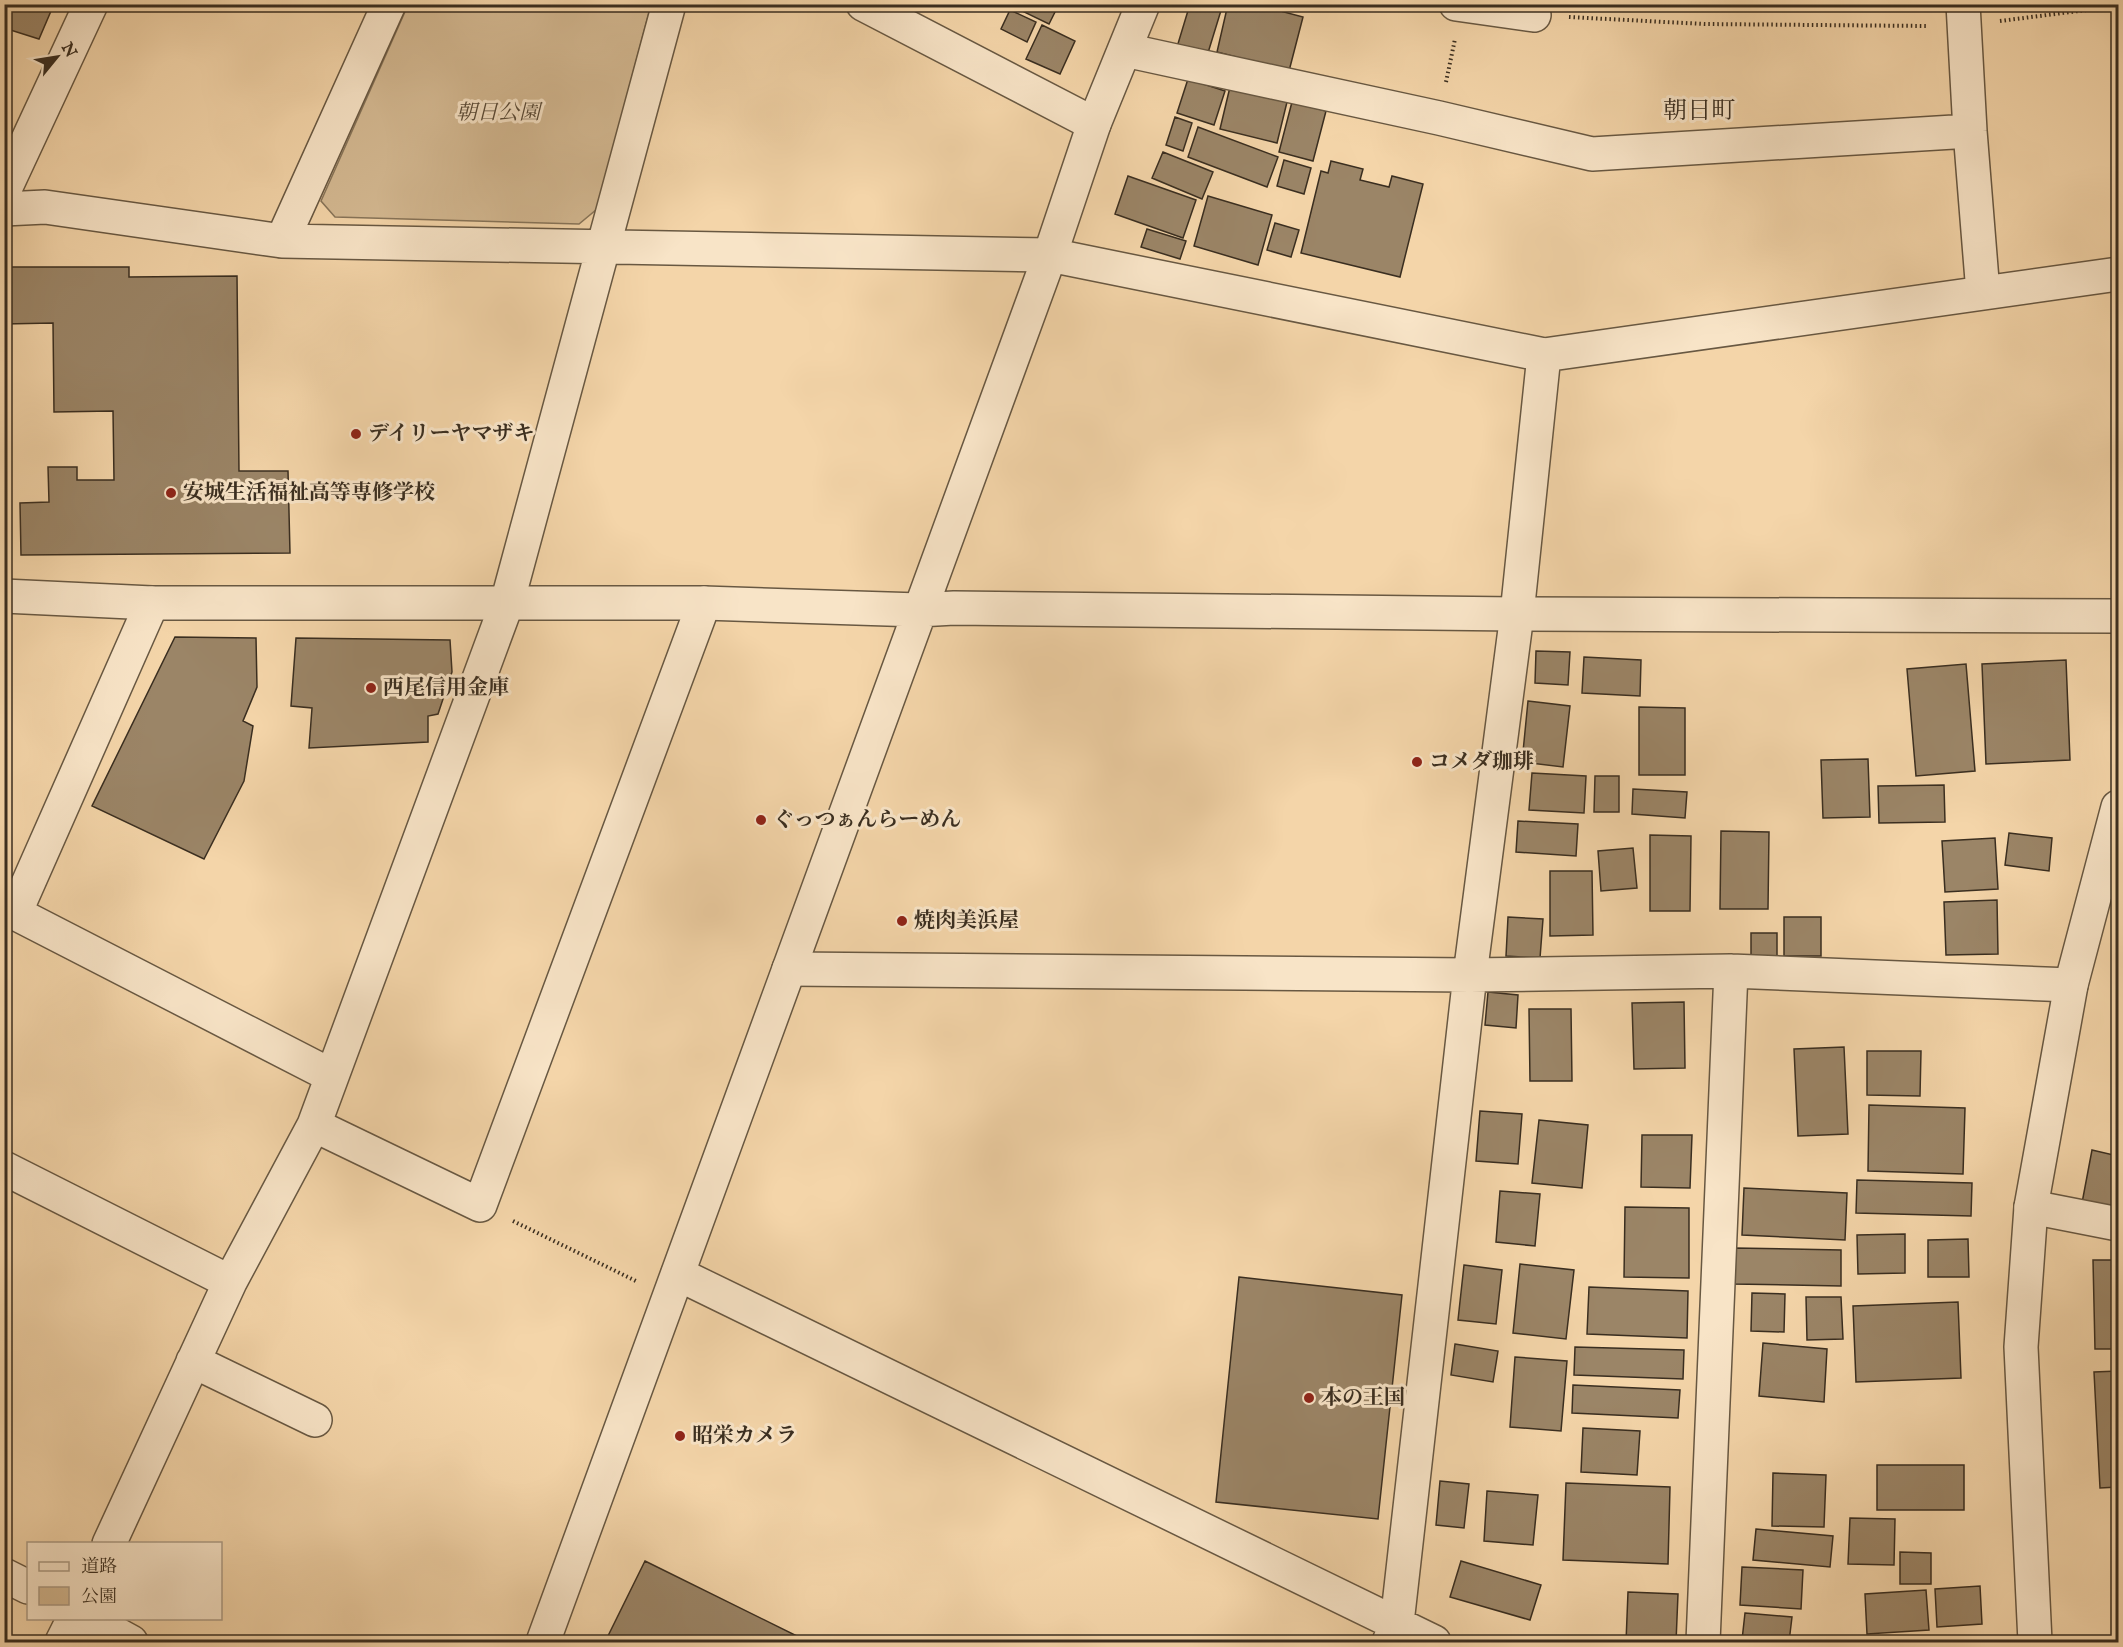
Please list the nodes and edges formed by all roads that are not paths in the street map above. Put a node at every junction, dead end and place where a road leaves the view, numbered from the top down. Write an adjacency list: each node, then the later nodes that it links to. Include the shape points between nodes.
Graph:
1 (92, 4): 13 (street)
2 (389, 4): 15 (street)
3 (669, 4): 16 (street)
4 (863, 4): 11 (street)
5 (1143, 4): 10 (street)
6 (1456, 4): 7 (street)
7 (1462, 5): 8 (street)
8 (1534, 15)
9 (1963, 15): 12 (street)
10 (1125, 50): 11 (street); 12 (street, via 1592,154)
11 (1094, 124): 17 (street)
12 (1970, 131): 19 (street)
13 (4, 191)
14 (4, 209): 15 (street, via 45,207)
15 (282, 241): 16 (street)
16 (603, 246): 17 (street); 23 (street)
17 (1050, 255): 20 (street); 25 (street)
18 (2118, 274): 19 (street)
19 (1983, 293): 20 (street)
20 (1544, 355): 26 (street)
21 (4, 596): 22 (street)
22 (152, 603): 23 (street); 33 (street, via 15,913)
23 (507, 603): 24 (street); 33 (street)
24 (704, 603): 25 (street); 34 (street, via 480,1205)
25 (919, 610): 26 (street); 29 (street)
26 (1517, 614): 27 (street); 31 (street)
27 (2118, 616)
28 (2118, 807): 32 (street)
29 (789, 969): 31 (street); 39 (street)
30 (1731, 971): 31 (street); 32 (street); 52 (street)
31 (1470, 975): 47 (street)
32 (2071, 985): 36 (street)
33 (332, 1076): 34 (street)
34 (314, 1125): 38 (street)
35 (4, 1168): 38 (street)
36 (2031, 1207): 37 (street); 53 (street, via 2021,1347)
37 (2118, 1224)
38 (230, 1282): 40 (street)
39 (674, 1285): 47 (street, via 940,1404); 50 (street)
40 (193, 1361): 41 (street); 42 (street)
41 (315, 1420)
42 (110, 1542)
43 (4, 1575): 44 (street)
44 (27, 1586)
45 (73, 1620): 48 (street)
46 (91, 1620): 49 (street)
47 (1393, 1633): 51 (street)
48 (62, 1642)
49 (131, 1642)
50 (543, 1642)
51 (1434, 1642)
52 (1703, 1642)
53 (2035, 1642)

